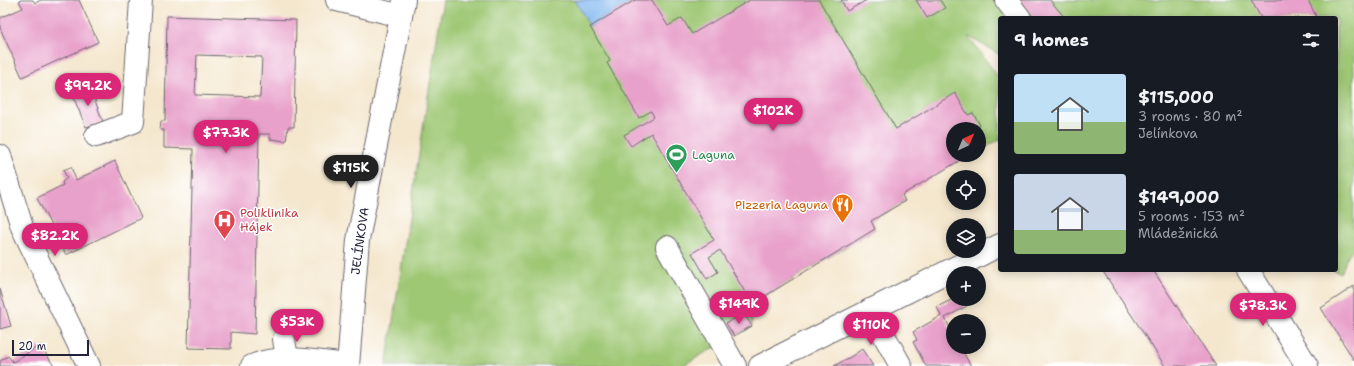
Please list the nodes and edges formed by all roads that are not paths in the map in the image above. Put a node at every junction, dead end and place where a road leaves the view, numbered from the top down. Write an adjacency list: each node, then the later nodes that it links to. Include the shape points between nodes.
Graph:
1 (141, 0): 6 (street, via 133,122)
2 (337, 0): 4 (street)
3 (1006, 0): 5 (street)
4 (402, 8): 13 (street, JELÍNKOVA, via 358,240)
5 (1018, 16)
6 (96, 136)
7 (0, 156): 14 (street, via 22,227)
8 (998, 246): 11 (street)
9 (667, 248): 16 (street)
10 (1249, 272): 19 (street)
11 (870, 310): 17 (street); 18 (street)
12 (286, 355): 13 (street); 15 (street)
13 (348, 365)
14 (89, 366)
15 (252, 366)
16 (735, 366)
17 (760, 366)
18 (901, 366)
19 (1308, 366)

